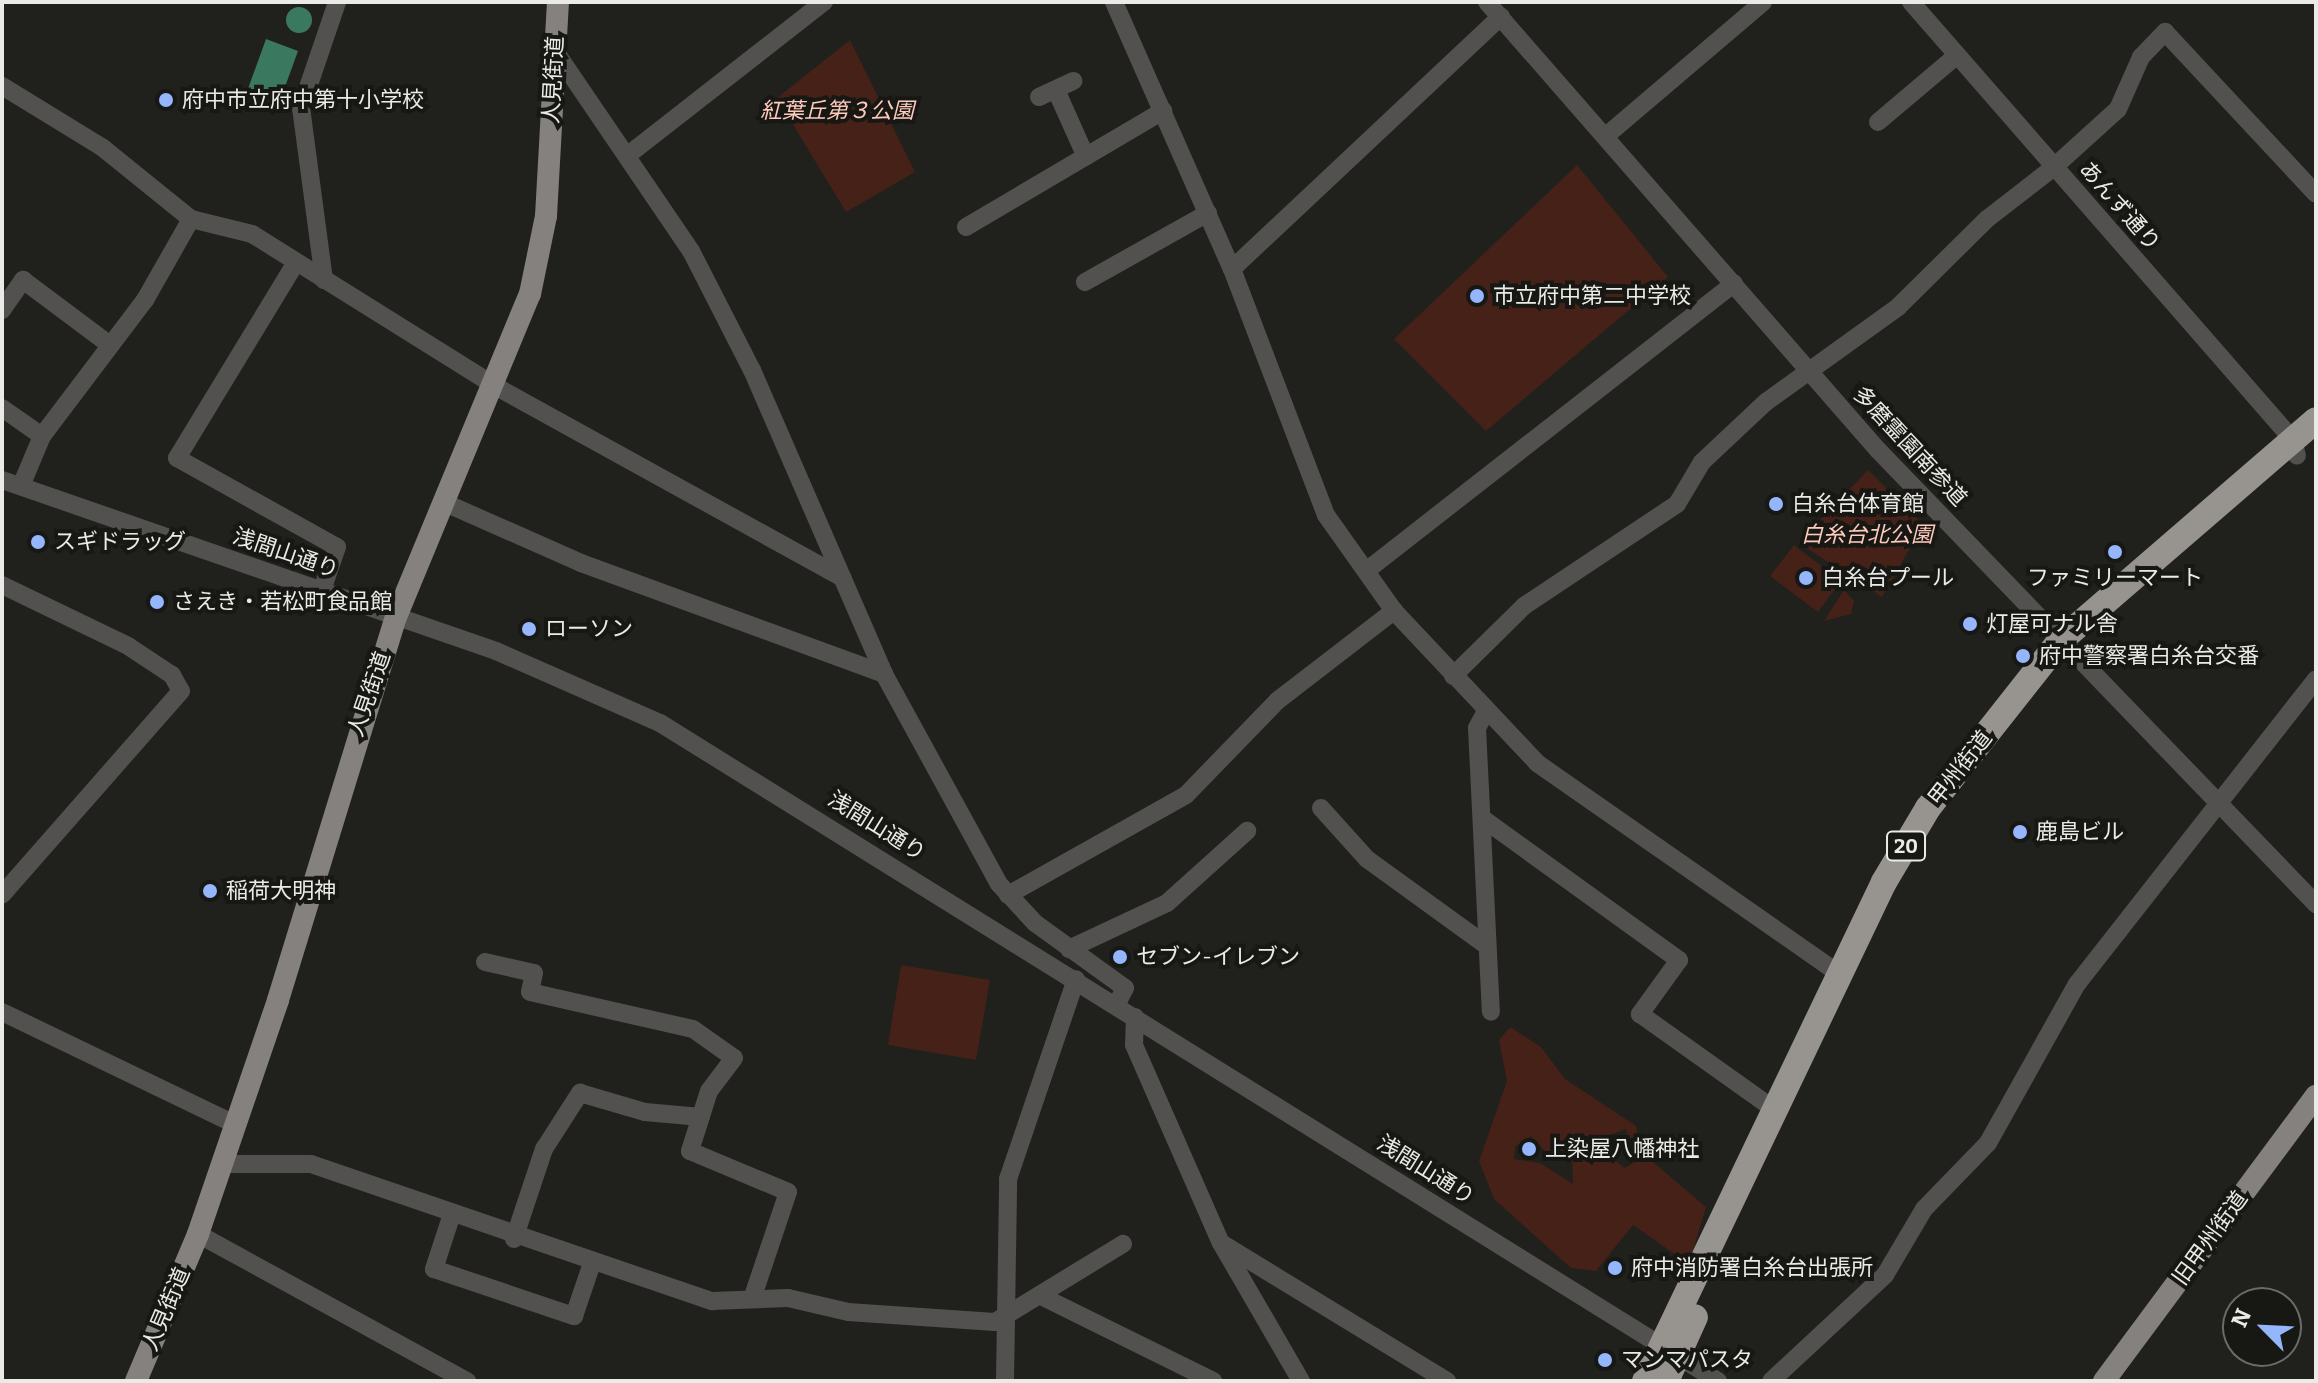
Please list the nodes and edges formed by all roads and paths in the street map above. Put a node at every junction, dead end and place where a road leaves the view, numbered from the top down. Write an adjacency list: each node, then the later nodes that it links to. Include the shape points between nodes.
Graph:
1 (337, 2): 25 (street, via 301,108)
2 (824, 2): 16 (street)
3 (1114, 2): 13 (street)
4 (1487, 2): 8 (street, 多磨霊園南参道)
5 (1763, 2): 15 (street)
6 (1911, 2): 10 (street, あんず通り)
7 (552, 6): 9 (main road, 人見街道)
8 (1501, 16): 15 (street, 多磨霊園南参道); 24 (street)
9 (555, 51): 16 (street); 31 (main road, 人見街道, via 540,260)
10 (1956, 56): 14 (street); 18 (street, あんず通り)
11 (2, 86): 21 (street, via 103,148)
12 (1056, 89): 17 (street)
13 (1163, 111): 17 (street); 20 (street)
14 (1878, 122)
15 (1607, 135): 27 (street, 多磨霊園南参道)
16 (628, 155): 40 (street, via 691,251 752,370)
17 (1086, 157): 22 (street)
18 (2054, 167): 19 (street, via 2118,109 2141,57 2165,32); 30 (street, via 1987,219 1898,307); 35 (street, あんず通り)
19 (2316, 194)
20 (1208, 213): 24 (street); 26 (street)
21 (191, 219): 23 (street, via 252,234); 29 (street)
22 (966, 227)
23 (295, 264): 25 (street); 42 (street, via 177,458 337,547)
24 (1232, 269): 39 (street, via 1326,515)
25 (324, 280): 31 (street)
26 (1085, 282)
27 (1734, 283): 30 (street, 多磨霊園南参道); 39 (street)
28 (2, 310): 29 (street, via 23,280)
29 (110, 345): 34 (street)
30 (1810, 370): 45 (street, 多磨霊園南参道); 47 (street, via 1702,462 1677,504 1524,606)
31 (495, 386): 38 (main road, 人見街道); 40 (street)
32 (2, 408): 34 (street)
33 (2316, 420): 35 (highway, 甲州街道 / 20)
34 (42, 436): 37 (street)
35 (2302, 446): 45 (highway, 甲州街道 / 20)
36 (2, 480): 37 (street, 浅間山通り)
37 (21, 486): 42 (street, 浅間山通り)
38 (443, 502): 44 (main road, 人見街道); 46 (street, via 608,573)
39 (1366, 571): 43 (street)
40 (843, 578): 46 (street)
41 (2, 585): 54 (street, via 128,646 172,675 181,691)
42 (322, 590): 44 (street, 浅間山通り)
43 (1394, 611): 47 (street); 55 (street, via 1277,701 1186,795)
44 (396, 617): 61 (street, 浅間山通り, via 544,669 660,723); 69 (main road, 人見街道)
45 (2066, 645): 50 (street, 多磨霊園南参道); 60 (highway, 甲州街道 / 20, via 1928,808); 80 (highway, 甲州街道 / 20, via 1939,818 1886,909)
46 (884, 674): 55 (street)
47 (1453, 676): 49 (street)
48 (2316, 679): 50 (street)
49 (1486, 711): 52 (street, via 1477,728); 60 (street, via 1537,763)
50 (2217, 803): 56 (street, 多磨霊園南参道); 90 (street, via 2077,984 1988,1143 1924,1209 1885,1275)
51 (1321, 808): 57 (street, via 1367,859)
52 (1482, 818): 57 (street); 67 (street, via 1679,960 1640,1014)
53 (1247, 831): 58 (street, via 1167,903)
54 (2, 895)
55 (1008, 895): 58 (street)
56 (2316, 904)
57 (1483, 943): 64 (street)
58 (1069, 949): 62 (street, via 1125,988)
59 (485, 962): 68 (street, via 534,973 530,992 701,1034 734,1058)
60 (1839, 974): 67 (highway, 甲州街道 / 20)
61 (1076, 979): 62 (street, 浅間山通り); 79 (street, via 1008,1179)
62 (1117, 1004): 65 (street, 浅間山通り)
63 (2, 1012): 69 (street)
64 (1491, 1012)
65 (1135, 1017): 74 (street, via 1134,1045); 80 (street, 浅間山通り)
66 (2316, 1096): 91 (main road, 旧甲州街道)
67 (1775, 1110): 80 (highway, 甲州街道 / 20)
68 (701, 1117): 73 (street, via 645,1112 580,1093 544,1149); 78 (street, via 690,1151 788,1192)
69 (233, 1123): 70 (main road, 人見街道)
70 (222, 1164): 71 (street, via 311,1164); 72 (main road, 人見街道)
71 (451, 1217): 73 (street); 76 (street, via 434,1269 574,1316)
72 (198, 1234): 81 (main road, 人見街道); 82 (street)
73 (514, 1239): 76 (street)
74 (1221, 1243): 85 (street); 86 (street)
75 (1123, 1244): 77 (street)
76 (592, 1263): 78 (street, via 712,1301)
77 (1043, 1297): 79 (street); 84 (street)
78 (752, 1299): 79 (street, via 931,1320)
79 (1008, 1317): 83 (street)
80 (1670, 1349): 87 (highway, 甲州街道 / 20); 88 (highway, 甲州街道 / 20); 89 (street, 浅間山通り)
81 (136, 1381)
82 (467, 1381)
83 (1005, 1381)
84 (1213, 1381)
85 (1301, 1381)
86 (1447, 1381)
87 (1645, 1381)
88 (1666, 1381)
89 (1718, 1381)
90 (1771, 1381)
91 (2104, 1381)

